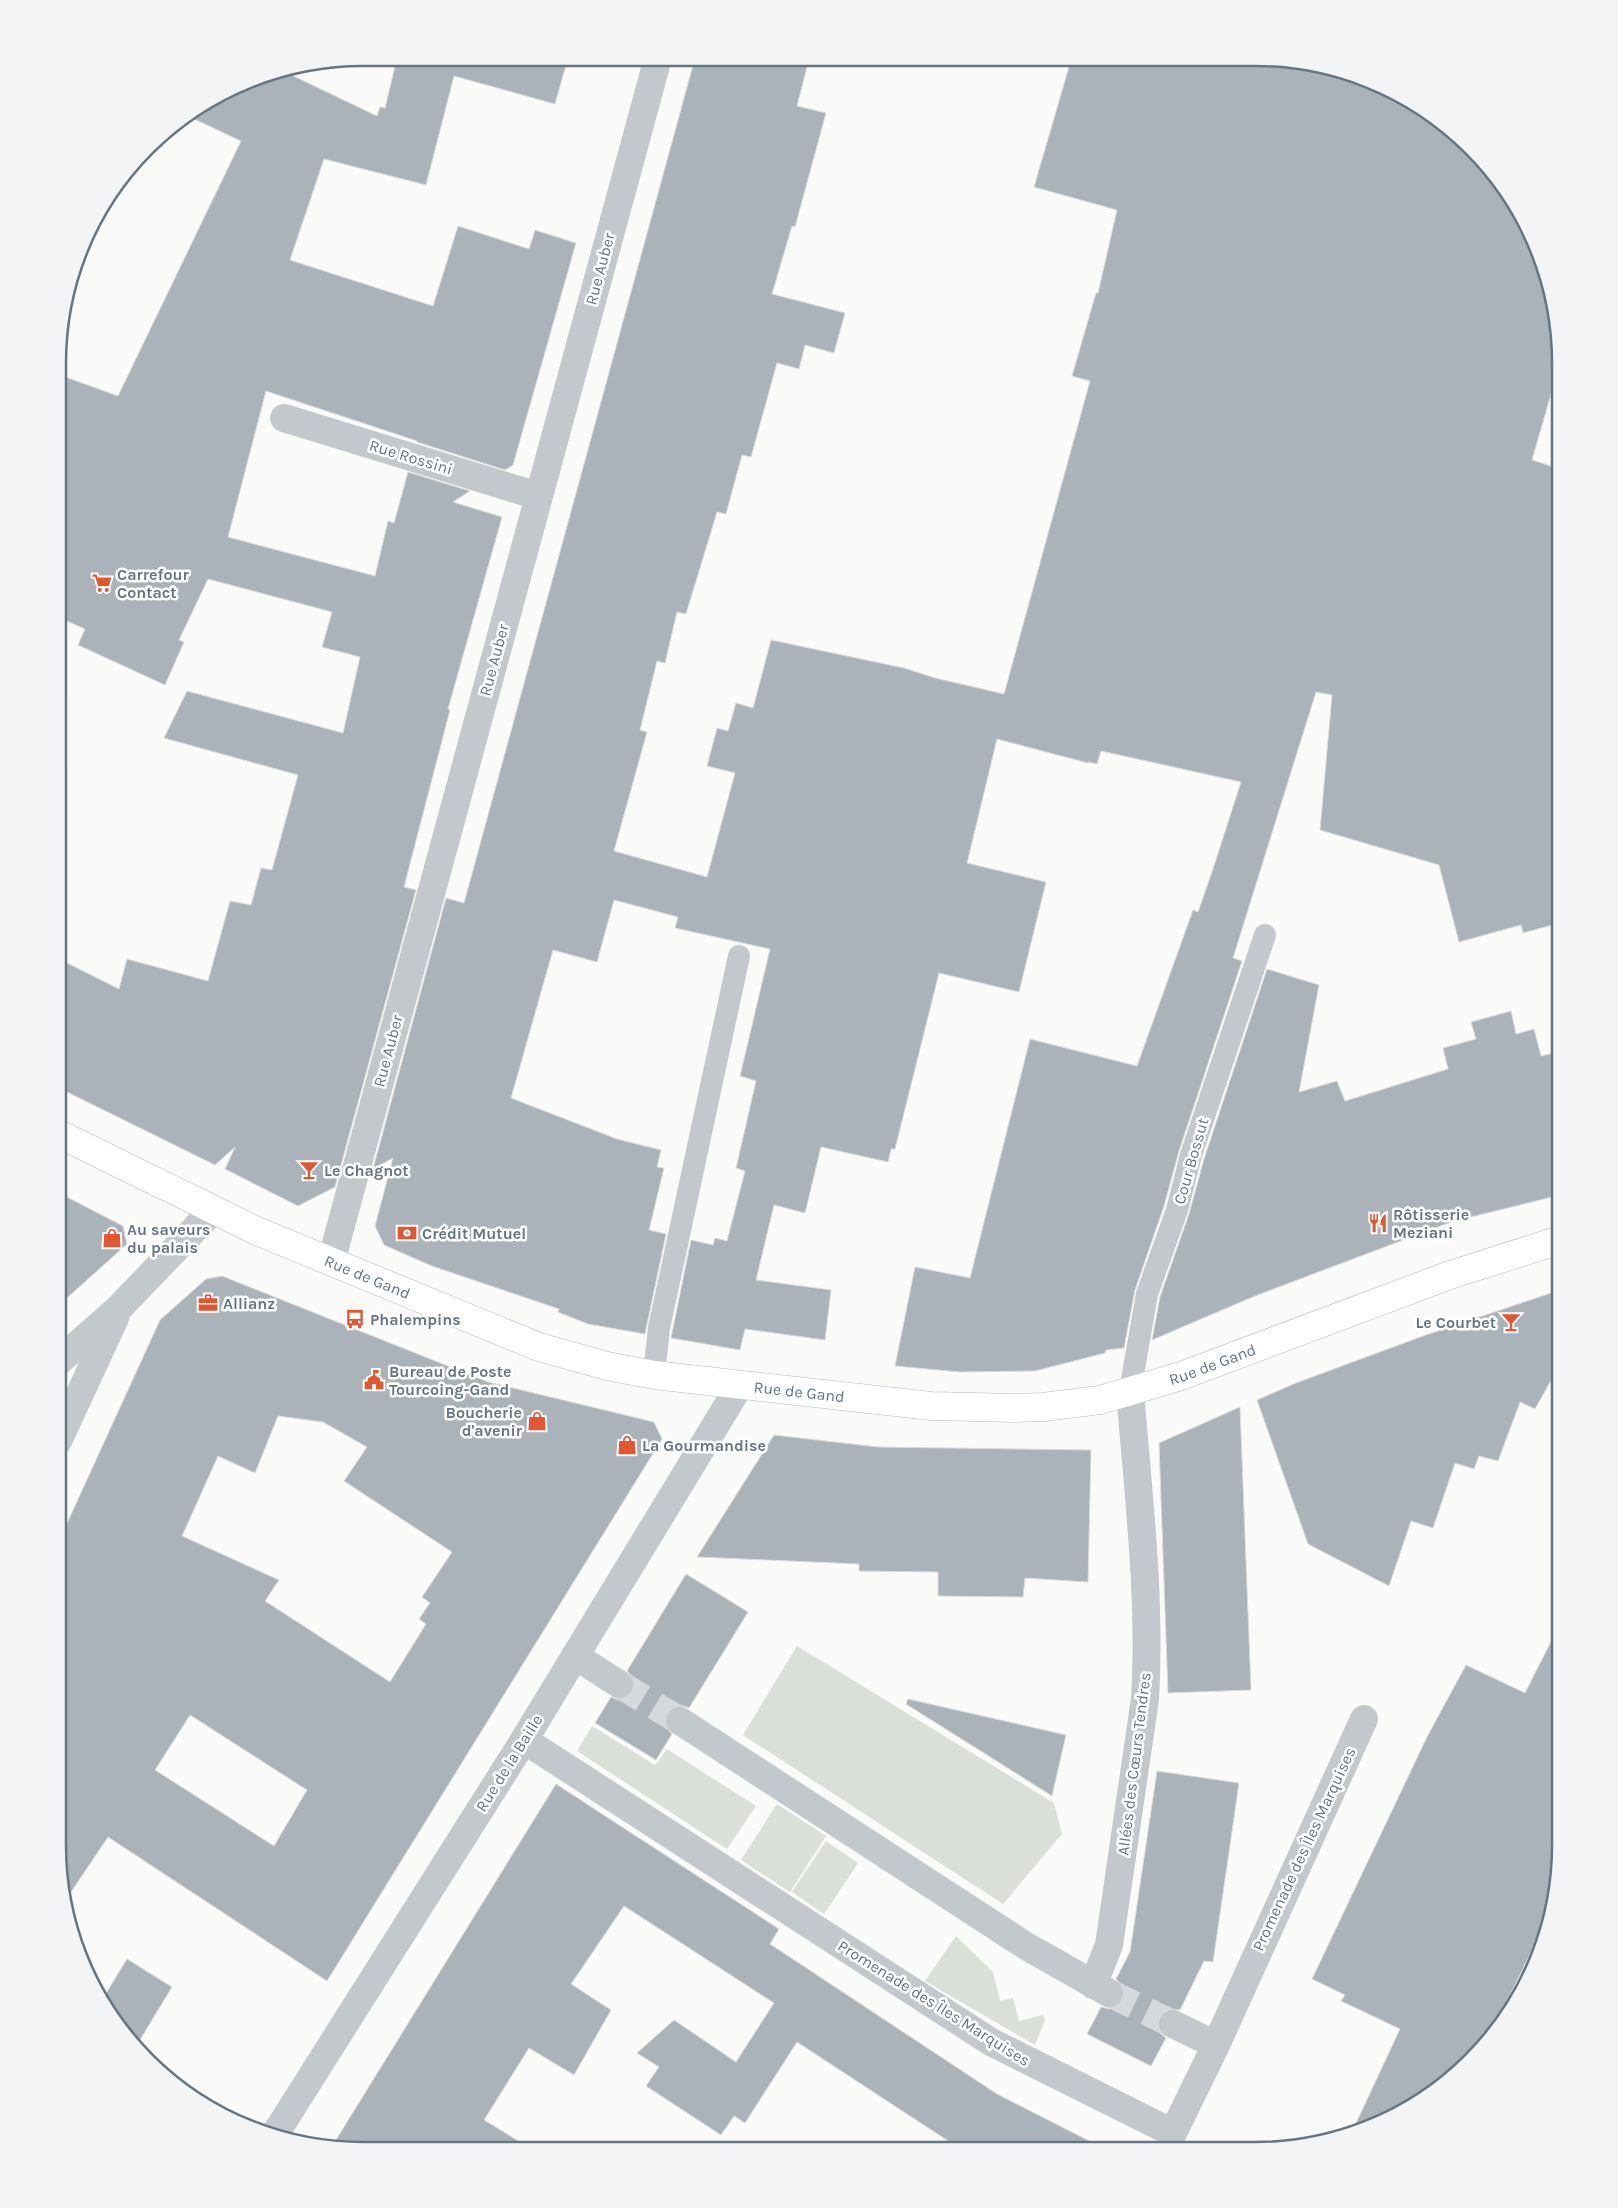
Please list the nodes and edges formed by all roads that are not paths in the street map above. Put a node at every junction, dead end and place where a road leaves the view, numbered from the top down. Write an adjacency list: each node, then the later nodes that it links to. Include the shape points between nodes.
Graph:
1 (656, 66): 3 (street, Rue Auber)
2 (284, 418): 3 (street, Rue Rossini)
3 (538, 496): 9 (street, Rue Auber)
4 (1265, 935): 14 (lane, Cour Bossut, via 1190,1155 1178,1210 1147,1294)
5 (739, 956): 12 (lane, via 659,1328)
6 (66, 1137): 7 (main road, Rue de Gand)
7 (213, 1210): 9 (main road, Rue de Gand); 10 (street)
8 (1552, 1242): 14 (main road, Rue de Gand, via 1492,1260 1181,1376)
9 (331, 1262): 12 (main road, Rue de Gand, via 539,1348)
10 (119, 1308): 11 (street); 15 (street)
11 (66, 1355)
12 (654, 1375): 13 (main road, Rue de Gand)
13 (740, 1385): 14 (main road, Rue de Gand, via 975,1408 1043,1407 1100,1400); 16 (street, Rue de la Baille)
14 (1130, 1391): 19 (street, Allées des Cœurs Tendres, via 1146,1609 1146,1685 1101,1989 1026,1946)
15 (66, 1424)
16 (575, 1656): 17 (street); 20 (street, Rue de la Baille)
17 (619, 1684)
18 (1364, 1720): 22 (street, Promenade des Îles Marquises)
19 (680, 1721)
20 (524, 1740): 22 (street, Promenade des Îles Marquises, via 991,2042 1173,2133); 23 (street, Rue de la Baille)
21 (1173, 2024): 22 (street)
22 (1216, 2045)
23 (277, 2129)

